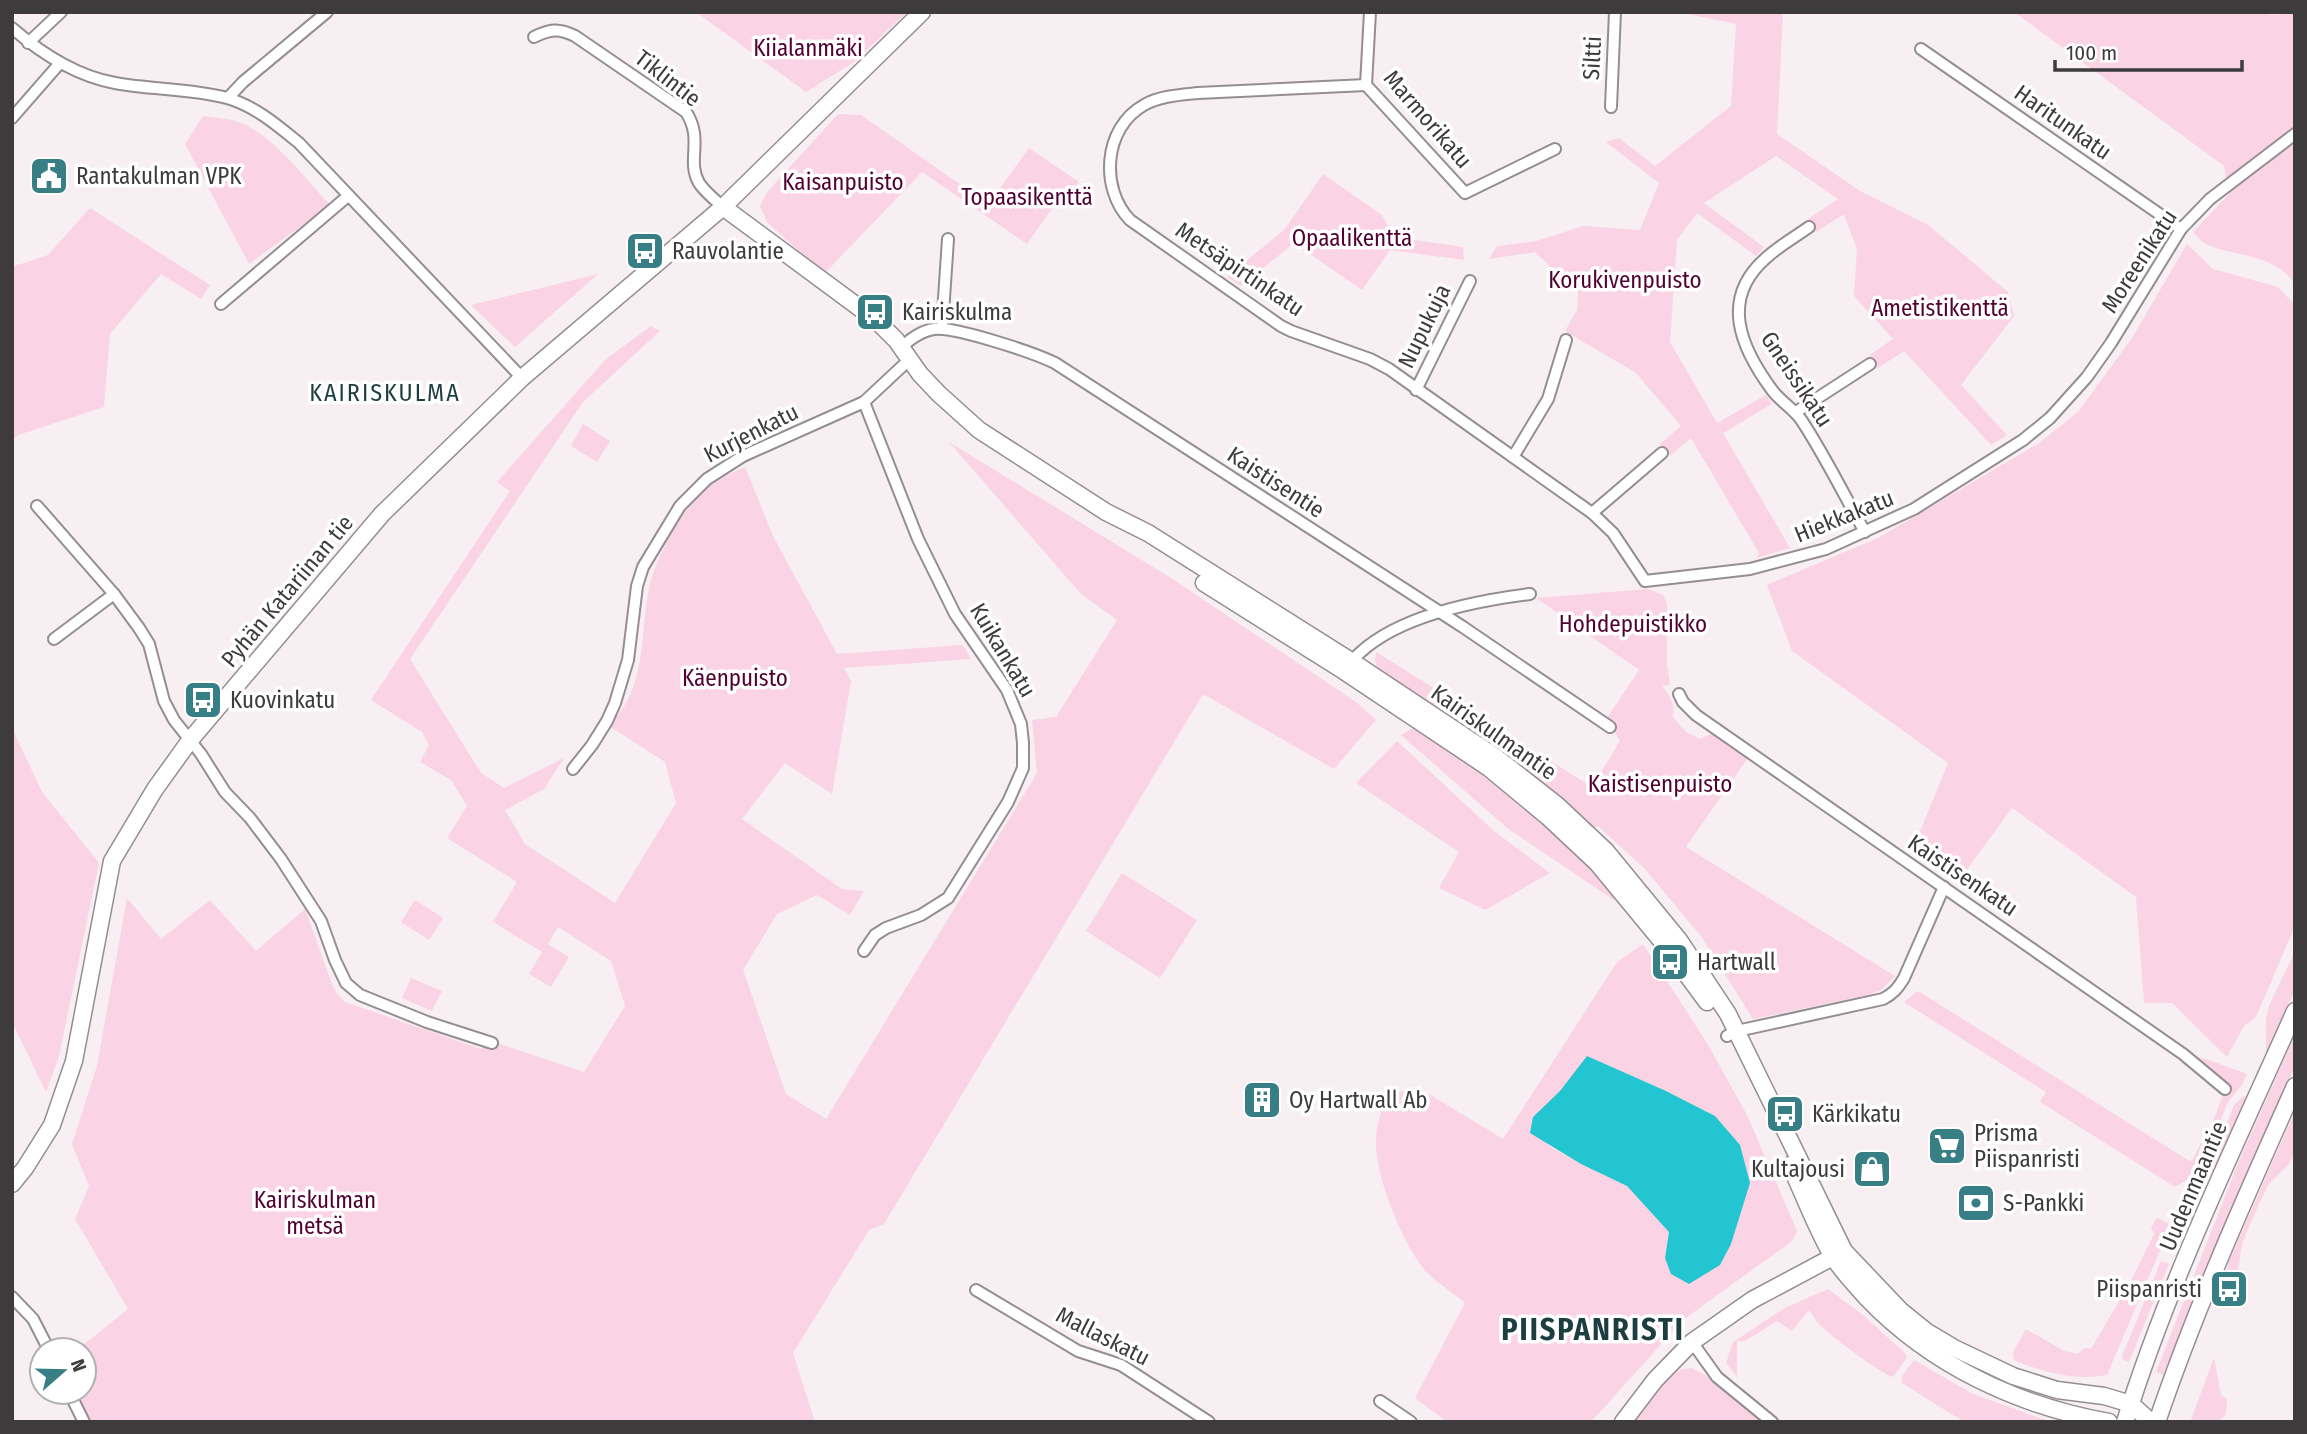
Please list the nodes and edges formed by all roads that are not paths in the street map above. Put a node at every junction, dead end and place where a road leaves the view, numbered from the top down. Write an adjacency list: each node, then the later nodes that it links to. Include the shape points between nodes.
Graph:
1 (61, 12): 8 (street)
2 (327, 12): 12 (street)
3 (922, 12): 18 (street, Pyhän Katariinan tie)
4 (1370, 12): 11 (street, Marmorikatu)
5 (1615, 12): 13 (street, Siltti)
6 (12, 28): 8 (street)
7 (534, 37): 18 (street, Tiklintie, via 549,30 575,36 686,112 696,137 695,174)
8 (28, 43): 10 (street)
9 (1921, 49): 20 (street, Haritunkatu)
10 (60, 63): 12 (street, via 115,83); 14 (street)
11 (1366, 85): 16 (street, Marmorikatu, via 1465,193); 29 (street, Metsäpirtinkatu, via 1182,94 1153,101 1135,111 1119,134 1110,163 1110,186 1117,205 1130,220 1281,326 1370,359)
12 (228, 98): 17 (street, via 275,122)
13 (1611, 107)
14 (12, 118)
15 (2295, 134): 20 (street, Moreenikatu, via 2210,199)
16 (1555, 149)
17 (348, 196): 23 (street); 28 (street)
18 (723, 207): 26 (street, Kairiskulmantie, via 876,320); 28 (street, Pyhän Katariinan tie)
19 (1809, 227): 31 (street, Gneissikatu, via 1757,266 1744,285 1739,308 1752,360 1773,391)
20 (2181, 229): 32 (street, Moreenikatu, via 2112,343 2080,385)
21 (948, 239): 24 (street)
22 (1470, 281): 29 (street, Nupukuja)
23 (221, 304)
24 (942, 328): 26 (street, via 922,332); 41 (street, Kaistisentie, via 1055,363)
25 (1566, 340): 34 (street, via 1549,399)
26 (905, 353): 30 (street, Kurjenkatu); 43 (street, Kairiskulmantie, via 939,394 979,430 1106,512 1185,571)
27 (1870, 364): 31 (street)
28 (522, 378): 46 (street, Pyhän Katariinan tie, via 382,514)
29 (1416, 390): 34 (street, Metsäpirtinkatu)
30 (864, 402): 47 (street, Kurjenkatu, via 743,456 707,479 680,506 643,567 628,660 615,703); 49 (street, Kuikankatu, via 918,539 955,614 1007,690 1021,724 1023,743 1023,768 1008,803 948,898 922,915 886,928)
31 (1796, 412): 37 (street, Gneissikatu)
32 (2036, 429): 37 (street, Hiekkakatu, via 1928,501)
33 (1662, 453): 36 (street)
34 (1513, 457): 36 (street, Metsäpirtinkatu)
35 (37, 506): 39 (street)
36 (1592, 513): 38 (street, Metsäpirtinkatu, via 1612,533)
37 (1865, 532): 38 (street, Hiekkakatu, via 1772,565)
38 (1645, 582)
39 (114, 594): 42 (street); 46 (street, via 149,644 164,701)
40 (1530, 594): 41 (street)
41 (1436, 611): 43 (street, via 1380,640); 45 (street, Kaistisentie)
42 (54, 639)
43 (1348, 666): 51 (street, Kairiskulmantie, via 1489,768 1597,863)
44 (1679, 694): 48 (street, Kaistisenkatu, via 1696,715)
45 (1610, 727)
46 (191, 740): 52 (street, via 225,792 281,859 321,921 345,983 360,995); 55 (street, Pyhän Katariinan tie, via 111,861 74,1061 52,1125)
47 (573, 769)
48 (1944, 887): 51 (street, via 1903,978 1890,996); 54 (street, Kaistisenkatu, via 2183,1054)
49 (864, 951)
50 (2295, 1011): 62 (street, Uudenmaantie, via 2143,1363)
51 (1732, 1033): 56 (street, Kairiskulmantie)
52 (492, 1043)
53 (2295, 1086): 72 (street, via 2197,1312)
54 (2225, 1089)
55 (12, 1184)
56 (1839, 1254): 60 (street, via 1752,1300); 62 (street, Kairiskulmantie, via 1901,1311 1954,1348 2057,1390); 69 (street, Kairiskulmantie, via 1855,1285 1888,1319 1945,1362 2007,1393)
57 (976, 1290): 65 (street, Mallaskatu, via 1078,1350 1121,1365)
58 (12, 1297): 59 (street)
59 (42, 1336)
60 (1692, 1342): 67 (street, via 1654,1380); 68 (street, via 1717,1377)
61 (1380, 1402): 66 (street)
62 (2131, 1404): 70 (street, Uudenmaantie); 71 (street, Kairiskulmantie)
63 (76, 1406): 64 (street)
64 (84, 1422)
65 (1209, 1422)
66 (1410, 1422)
67 (1623, 1422)
68 (1772, 1422)
69 (2109, 1422)
70 (2126, 1422)
71 (2151, 1422)
72 (2157, 1422)

